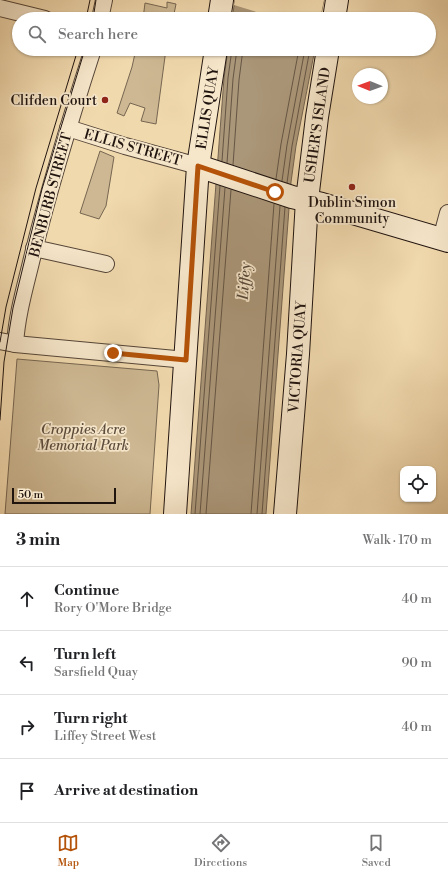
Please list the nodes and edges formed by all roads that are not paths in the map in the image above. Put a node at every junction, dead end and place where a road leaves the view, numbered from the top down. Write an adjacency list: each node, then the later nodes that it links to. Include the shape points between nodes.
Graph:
1 (104, 0): 6 (street)
2 (222, 0): 7 (main road)
3 (337, 0): 8 (main road)
4 (0, 8): 5 (street)
5 (17, 12)
6 (101, 12)
7 (220, 12)
8 (335, 12)
9 (91, 56): 12 (street, BENBURB STREET)
10 (215, 56): 13 (main road, ELLIS QUAY)
11 (327, 56): 14 (main road, USHER'S ISLAND, via 316,124)
12 (68, 128): 13 (street, ELLIS STREET); 17 (street, BENBURB STREET)
13 (206, 169): 14 (main road); 20 (main road, ELLIS QUAY)
14 (299, 199): 16 (main road); 22 (main road, VICTORIA QUAY, via 298,354)
15 (448, 213): 16 (street)
16 (444, 240)
17 (34, 248): 18 (street); 19 (street, BENBURB STREET, via 18,317)
18 (106, 264)
19 (7, 342): 20 (street)
20 (186, 360): 21 (main road, ELLIS QUAY)
21 (175, 514)
22 (285, 514)

